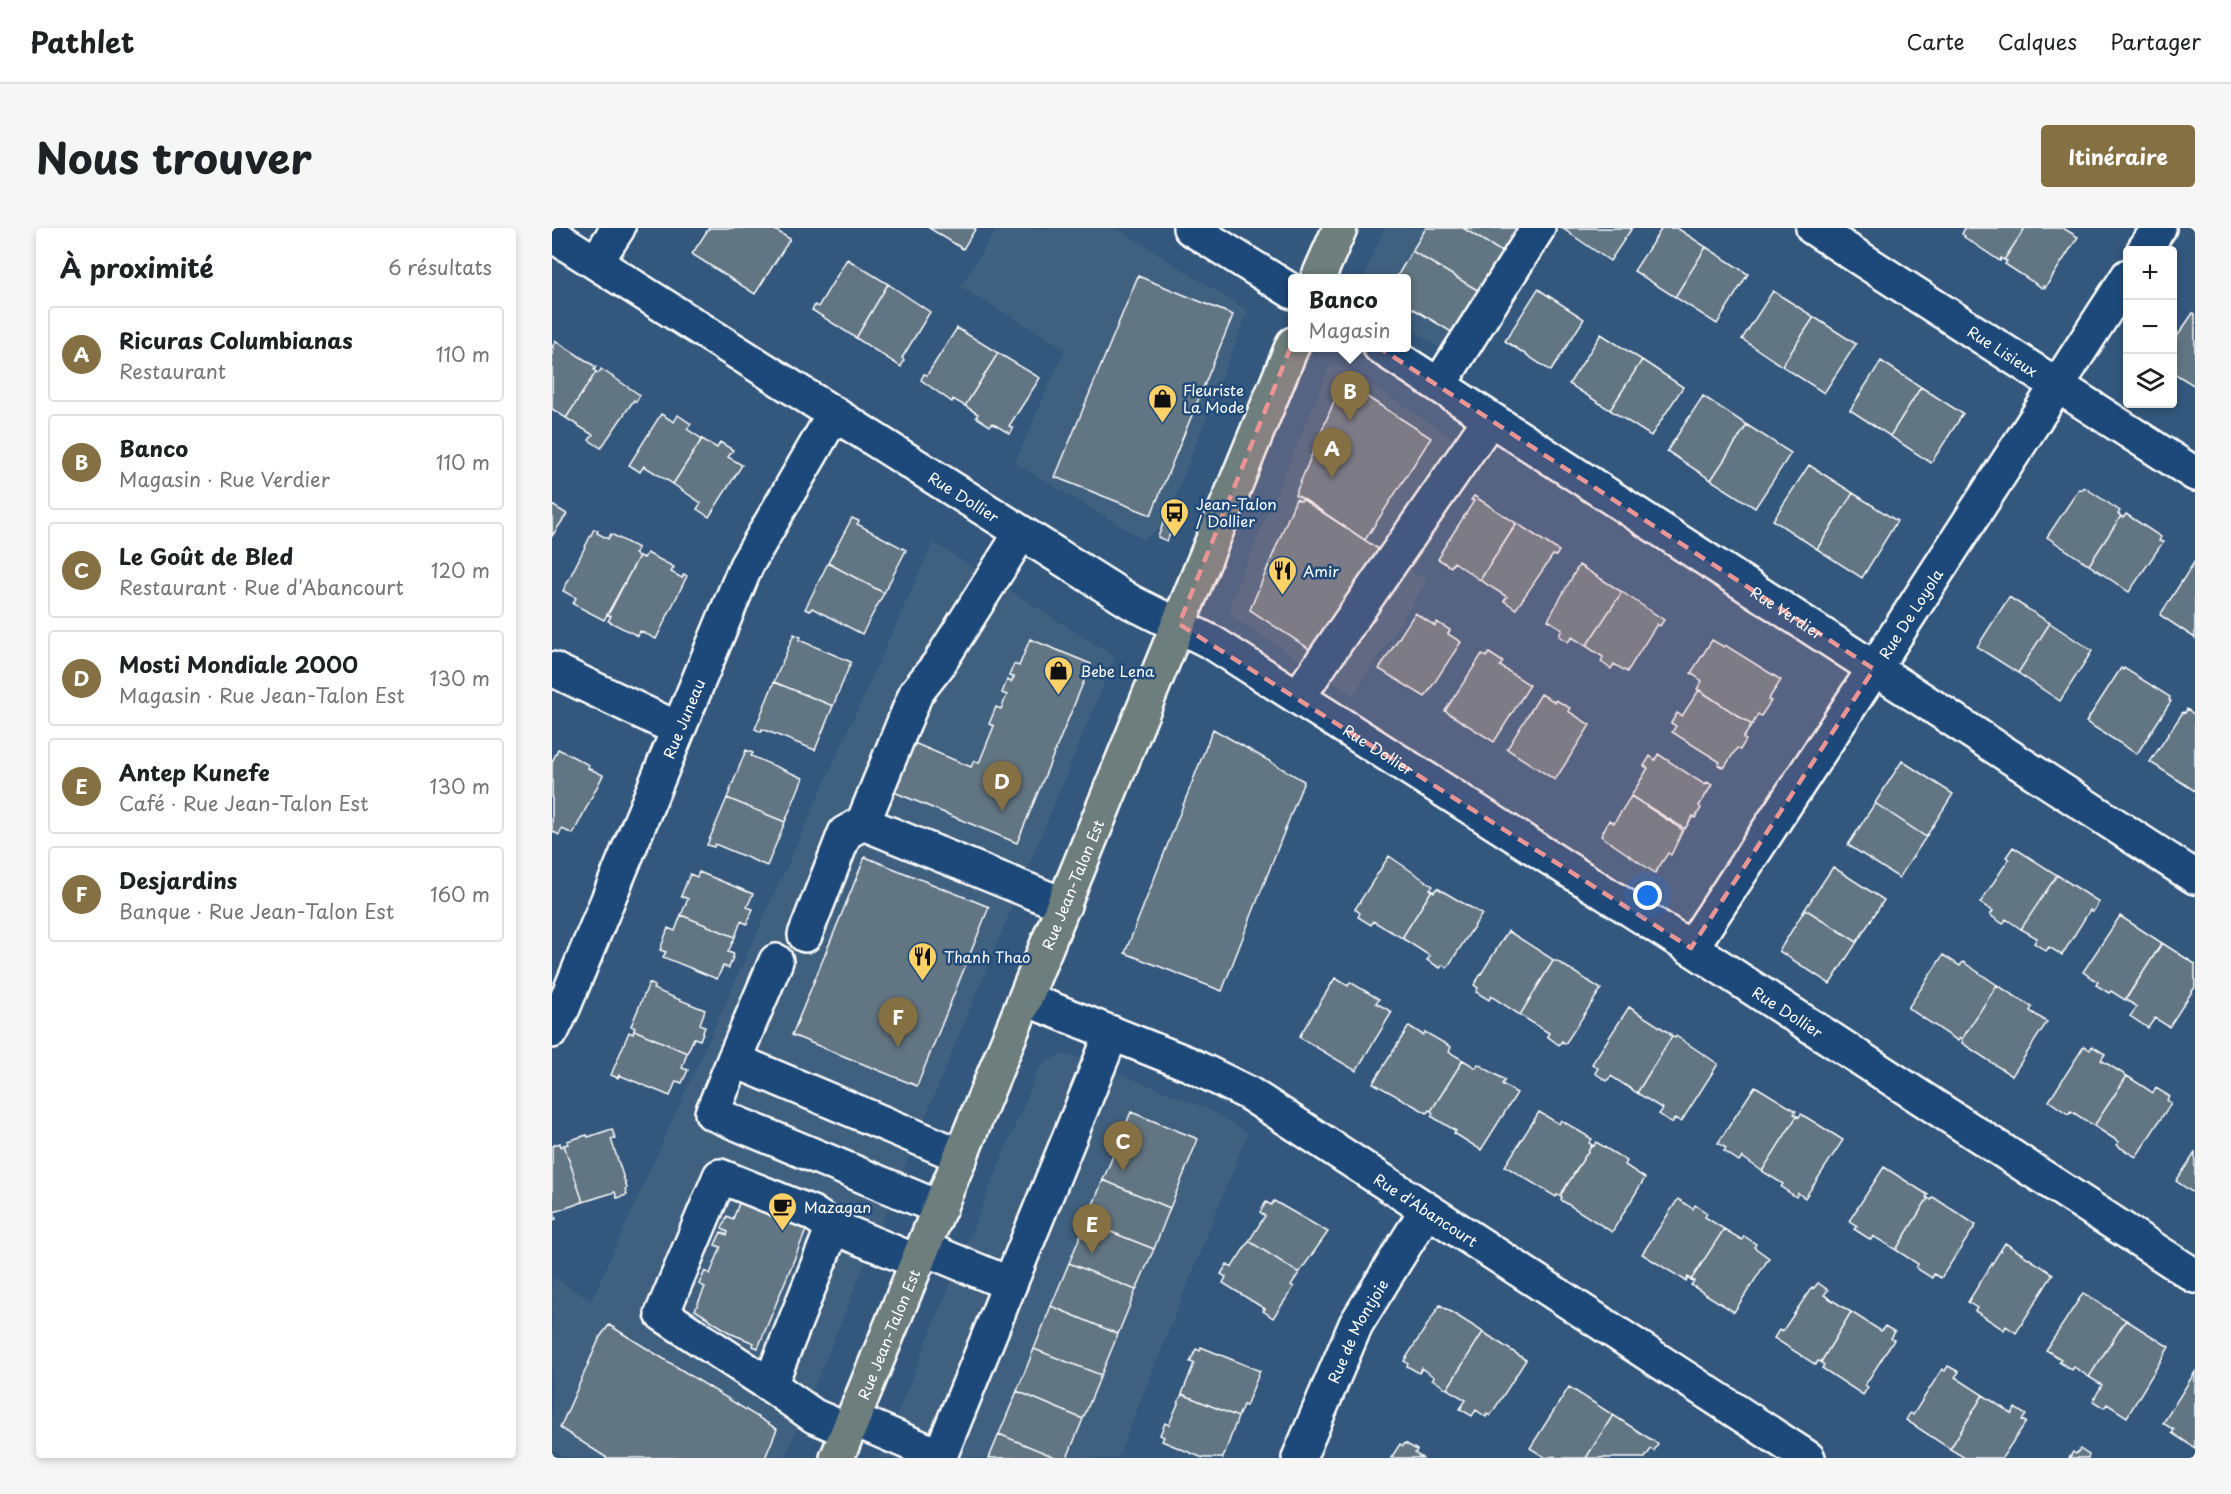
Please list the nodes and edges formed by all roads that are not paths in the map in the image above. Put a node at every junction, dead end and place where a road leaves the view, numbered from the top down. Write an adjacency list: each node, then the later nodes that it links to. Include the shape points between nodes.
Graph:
1 (618, 228): 9 (street)
2 (1190, 228): 12 (street)
3 (1340, 228): 10 (main road)
4 (1539, 228): 16 (street)
5 (1813, 228): 15 (street, Rue Lisieux)
6 (2158, 228): 8 (street)
7 (552, 235): 9 (street, Rue Dollier)
8 (2147, 246)
9 (596, 262): 17 (street, Rue Dollier)
10 (1320, 274)
11 (2123, 282): 15 (street, Rue De Loyola)
12 (1288, 289)
13 (1290, 352): 21 (main road, Rue Jean-Talon Est)
14 (1386, 352): 16 (street, Rue Verdier)
15 (2057, 384): 19 (street, Rue Lisieux); 23 (street, Rue De Loyola)
16 (1439, 385): 18 (street, Rue Verdier)
17 (834, 414): 20 (street, Rue Dollier); 25 (street, Rue Juneau, via 746,566)
18 (1490, 419): 23 (street, Rue Verdier); 24 (street)
19 (2195, 474)
20 (1021, 533): 21 (street, Rue Dollier, via 1131,602); 26 (street, via 938,665 916,693)
21 (1179, 624): 24 (street, Rue Dollier); 28 (main road, Rue Jean-Talon Est)
22 (552, 669): 25 (street)
23 (1874, 669): 27 (street, Rue Verdier); 30 (street, Rue De Loyola)
24 (1298, 698): 30 (street, Rue Dollier)
25 (678, 729): 33 (street, Rue Juneau)
26 (863, 823): 28 (street); 29 (street, via 845,833)
27 (2195, 877)
28 (1065, 905): 32 (main road, Rue Jean-Talon Est)
29 (805, 935)
30 (1691, 948): 41 (street, Rue Dollier)
31 (776, 961): 35 (street)
32 (1026, 999): 34 (street, Rue d'Abancourt); 36 (main road, Rue Jean-Talon Est)
33 (552, 1031)
34 (1112, 1033): 38 (street, Rue d'Abancourt, via 1228,1082); 42 (street)
35 (734, 1060): 36 (street); 37 (street, via 712,1113)
36 (961, 1156): 37 (main road, Rue Jean-Talon Est)
37 (940, 1208): 40 (main road, Rue Jean-Talon Est)
38 (1426, 1211): 45 (street, Rue de Montjoie, via 1356,1324); 46 (street, Rue d'Abancourt)
39 (833, 1227): 40 (street); 43 (street); 43 (street, via 812,1212 720,1176 662,1314)
40 (921, 1255): 42 (street); 44 (main road, Rue Jean-Talon Est)
41 (2195, 1276)
42 (1010, 1284): 44 (street, via 940,1456)
43 (770, 1385): 44 (street)
44 (846, 1436)
45 (1299, 1458)
46 (1808, 1458)

